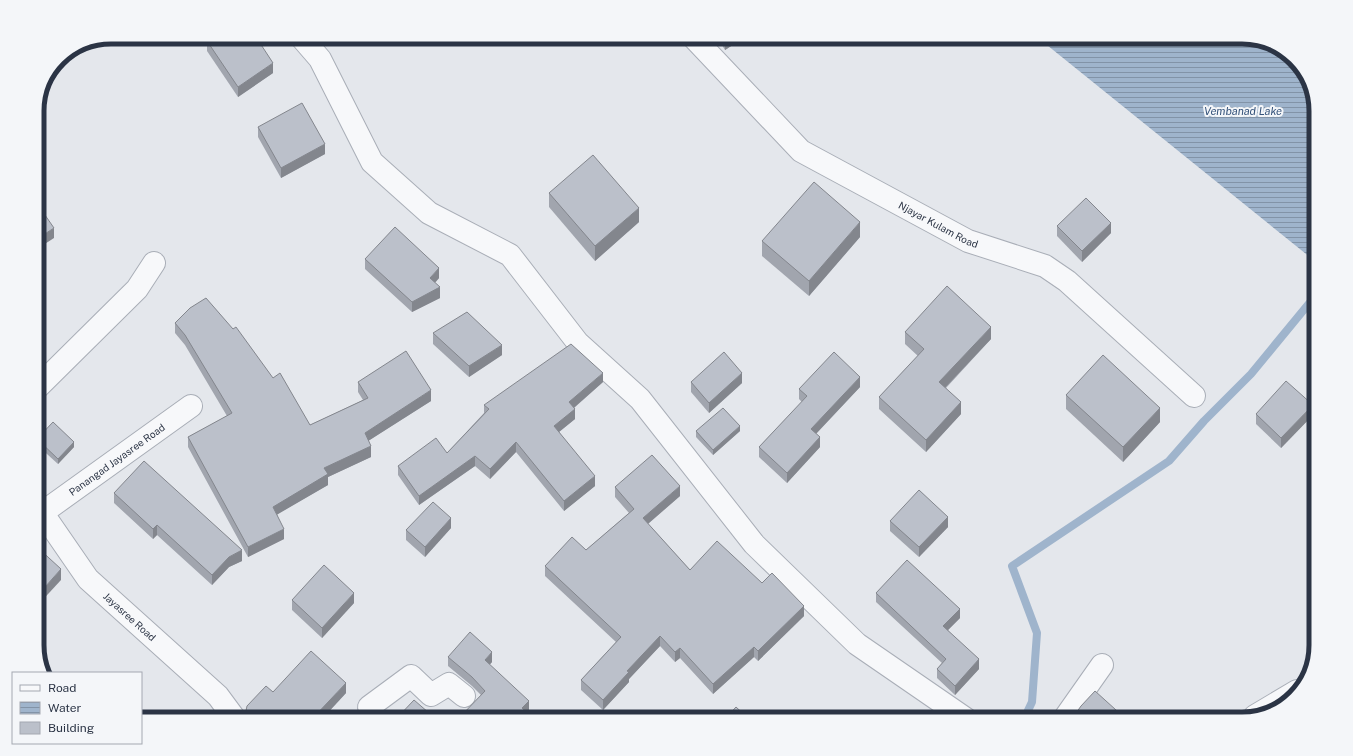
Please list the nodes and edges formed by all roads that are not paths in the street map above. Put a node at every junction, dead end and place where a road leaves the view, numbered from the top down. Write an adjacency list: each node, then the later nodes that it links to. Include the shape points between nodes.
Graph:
1 (307, 44): 13 (street, via 320,59 372,162 429,213 510,254 578,344 640,399 754,544 857,644)
2 (700, 44): 5 (street, Njayar Kulam Road, via 801,151 968,241 1044,266 1067,281)
3 (154, 263): 4 (street, via 137,289)
4 (44, 381)
5 (1194, 396)
6 (192, 406): 7 (street, Panangad Jayasree Road)
7 (44, 506)
8 (44, 515): 11 (street, Jayasree Road, via 88,579 218,696)
9 (1102, 665): 14 (street)
10 (464, 696): 12 (street, via 449,684 431,696 411,676 369,707)
11 (230, 712)
12 (372, 712)
13 (956, 712)
14 (1069, 712)

